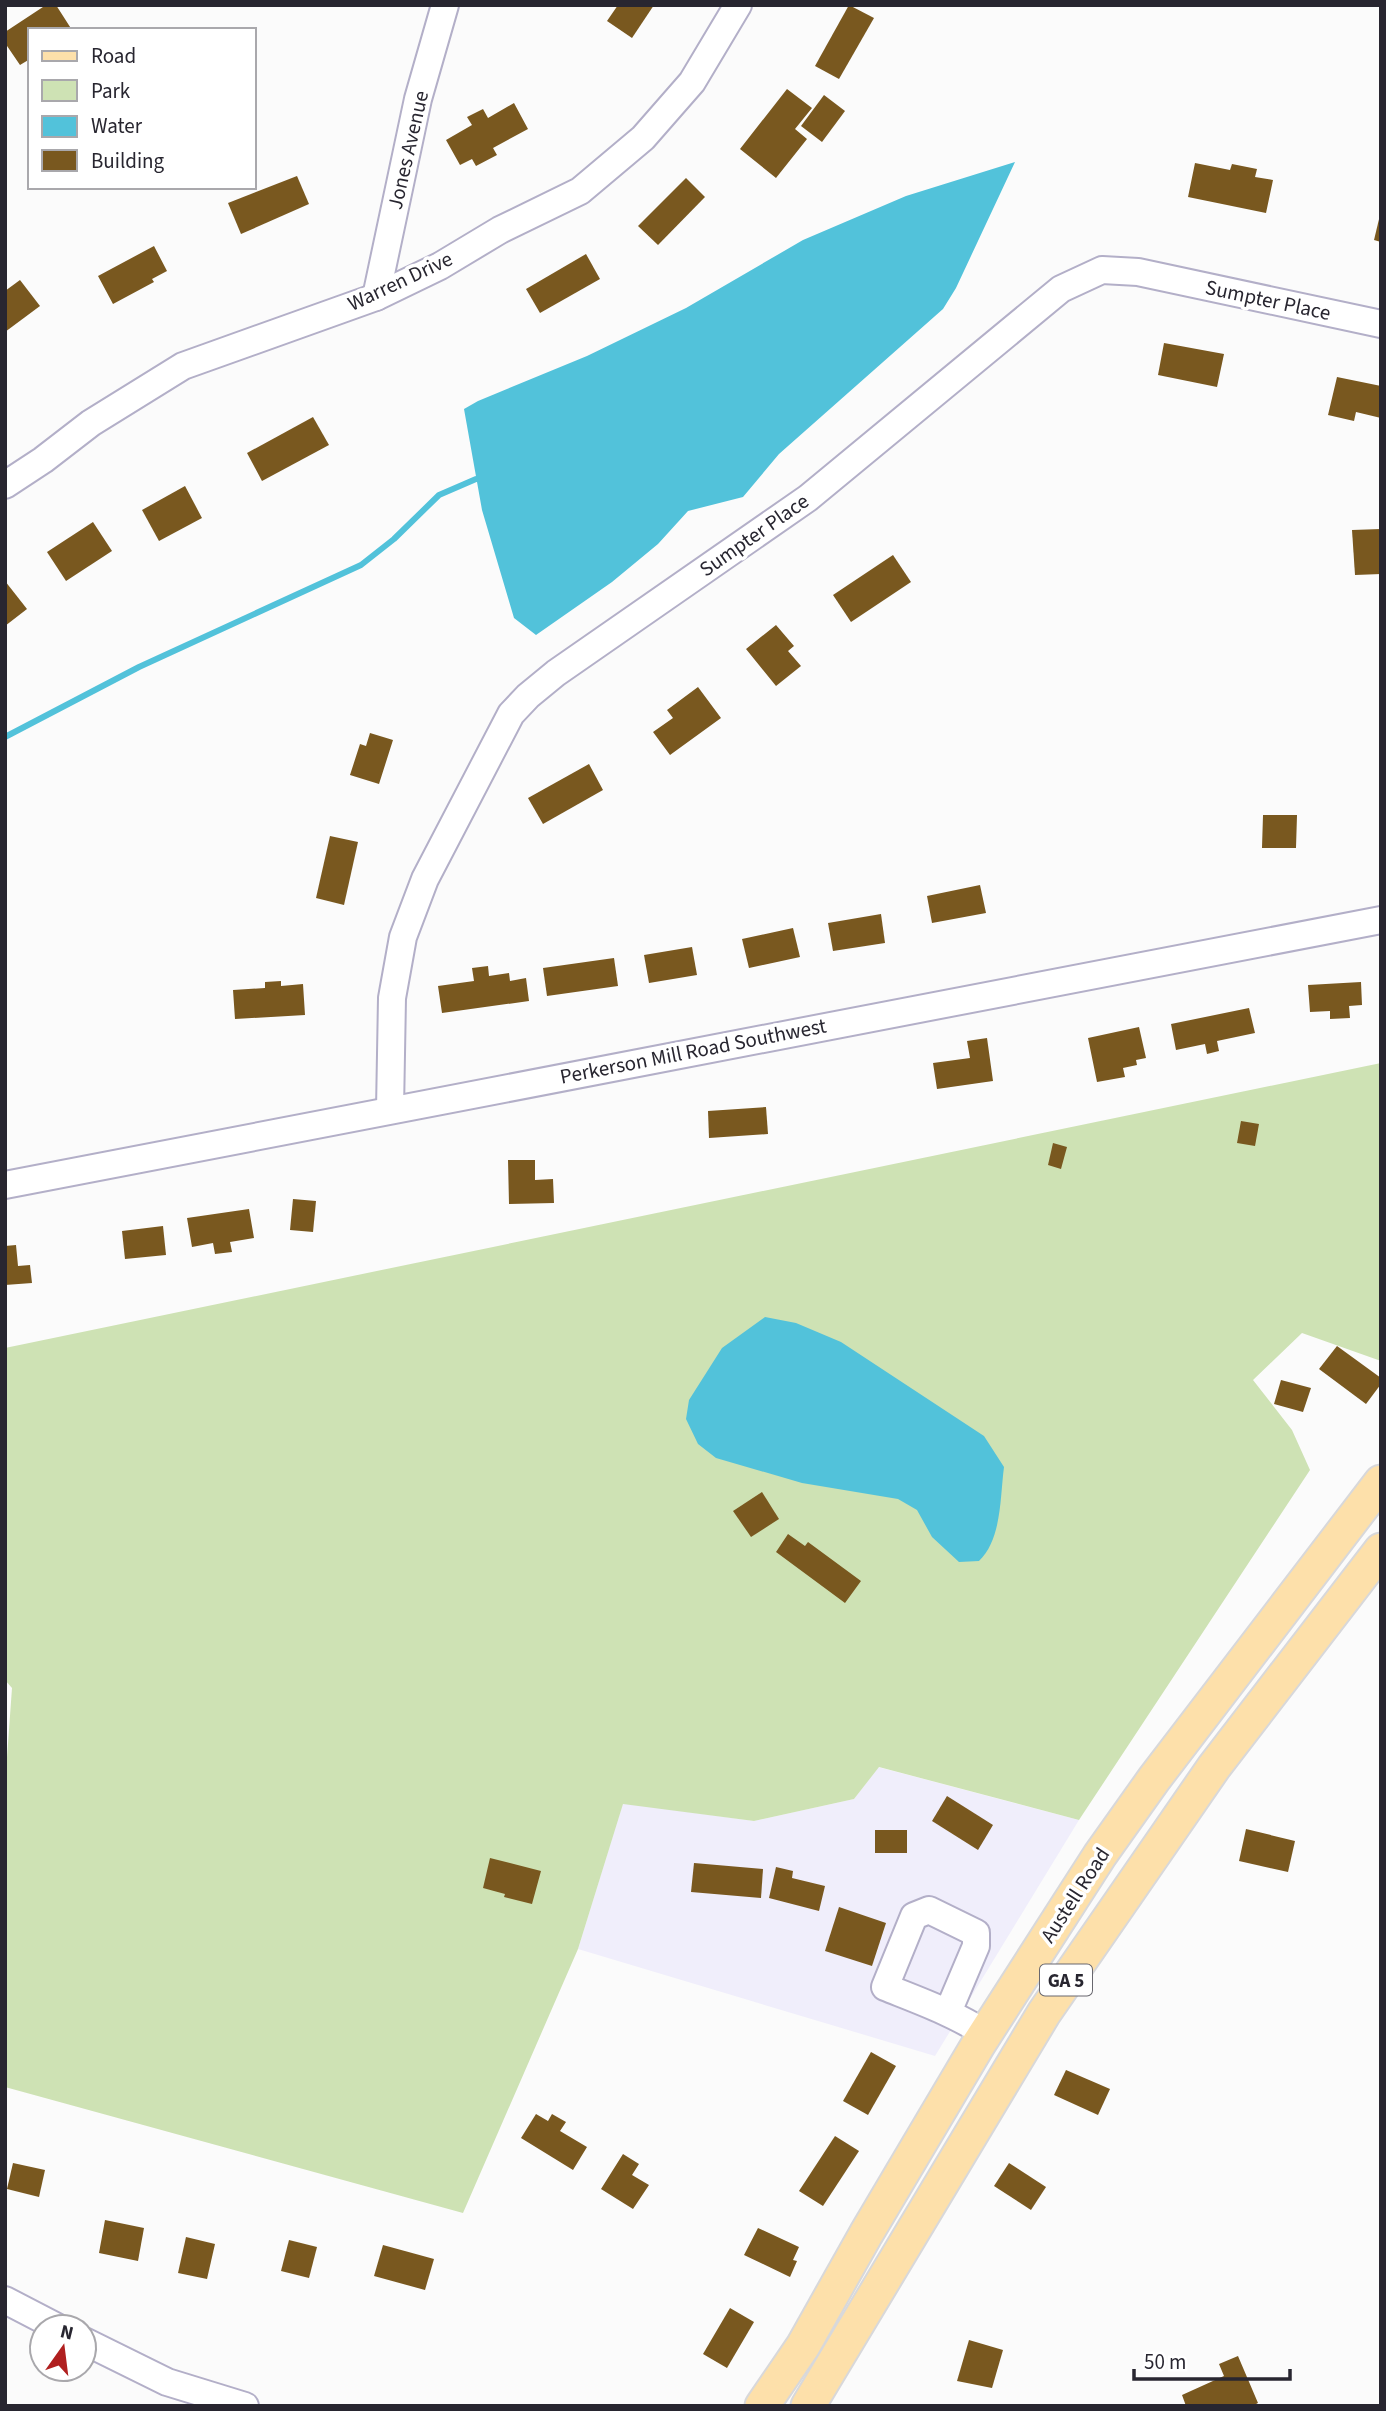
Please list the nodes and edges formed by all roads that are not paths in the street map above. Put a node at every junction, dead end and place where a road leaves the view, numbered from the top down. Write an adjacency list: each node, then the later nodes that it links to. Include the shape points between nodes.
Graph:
1 (445, 5): 3 (street, Jones Avenue, via 418,99)
2 (738, 5): 3 (street, Warren Drive, via 692,82 643,138 580,191)
3 (376, 297): 5 (street, Warren Drive, via 183,366 91,423)
4 (1381, 324): 7 (street, Sumpter Place, via 1138,272 1102,270 1061,289 807,498 556,673 511,714 413,907 400,947 392,998)
5 (5, 485)
6 (1381, 920): 7 (street, Perkerson Mill Road Southwest)
7 (390, 1110): 8 (street, Perkerson Mill Road Southwest)
8 (5, 1185)
9 (1381, 1482): 12 (main road, Austell Road / GA 5, via 1146,1790)
10 (1381, 1550): 18 (main road, Austell Road / GA 5, via 1214,1767 1044,2013)
11 (948, 2012): 12 (street)
12 (986, 2034): 17 (main road, Austell Road / GA 5, via 803,2346)
13 (5, 2300): 14 (street)
14 (30, 2313)
15 (98, 2348): 16 (street, via 167,2382)
16 (245, 2406)
17 (762, 2406)
18 (808, 2406)

